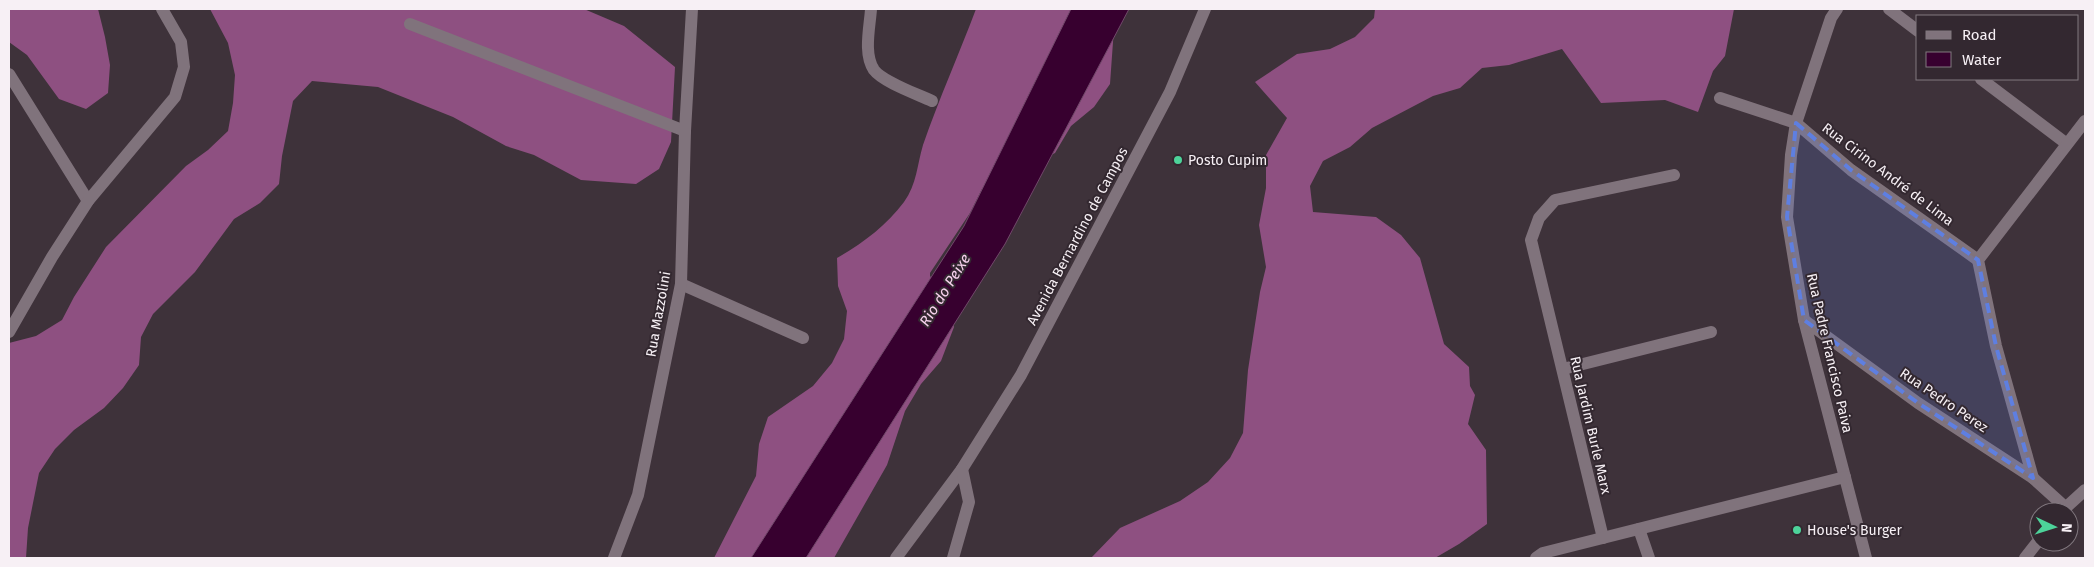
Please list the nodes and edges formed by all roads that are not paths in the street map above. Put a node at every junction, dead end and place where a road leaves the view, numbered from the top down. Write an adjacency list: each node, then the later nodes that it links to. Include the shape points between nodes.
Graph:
1 (162, 9): 18 (street, via 182,42 184,67 175,97)
2 (692, 9): 15 (street, Rua Mazzolini)
3 (871, 9): 12 (street, via 869,50 874,70)
4 (1205, 9): 26 (street, Avenida Bernardino de Campos, via 1170,92 1093,240 1021,375)
5 (1837, 9): 14 (street, Rua Padre Francisco Paiva, via 1831,18)
6 (1889, 9): 8 (street)
7 (410, 24): 15 (street)
8 (1916, 29)
9 (9, 74): 18 (street)
10 (1982, 80): 16 (street)
11 (1720, 98): 14 (street, Rua Cirino André de Lima)
12 (932, 102)
13 (2085, 122): 16 (street)
14 (1796, 123): 19 (street, Rua Cirino André de Lima, via 1851,170); 21 (street, Rua Padre Francisco Paiva, via 1787,217)
15 (685, 131): 20 (street, Rua Mazzolini)
16 (2067, 144): 19 (street)
17 (1674, 175): 25 (street, Rua Jardim Burle Marx, via 1555,200 1539,218 1531,240)
18 (88, 201): 22 (street)
19 (1978, 260): 28 (street, via 1996,346)
20 (681, 284): 24 (street); 34 (street, Rua Mazzolini, via 638,495)
21 (1804, 320): 27 (street, Rua Padre Francisco Paiva); 28 (street, Rua Pedro Perez, via 1918,403)
22 (9, 332)
23 (1712, 332): 25 (street)
24 (803, 338)
25 (1563, 369): 33 (street, Rua Jardim Burle Marx)
26 (962, 469): 35 (street, Avenida Bernardino de Campos); 36 (street, via 969,502)
27 (1845, 477): 32 (street); 39 (street, Rua Padre Francisco Paiva)
28 (2033, 478): 30 (street, Rua Pedro Perez)
29 (2085, 490): 31 (street)
30 (2056, 502)
31 (2071, 502)
32 (1641, 534): 33 (street); 38 (street)
33 (1603, 538): 37 (street, via 1543,553)
34 (614, 558)
35 (896, 558)
36 (953, 558)
37 (1536, 558)
38 (1648, 558)
39 (1866, 558)

